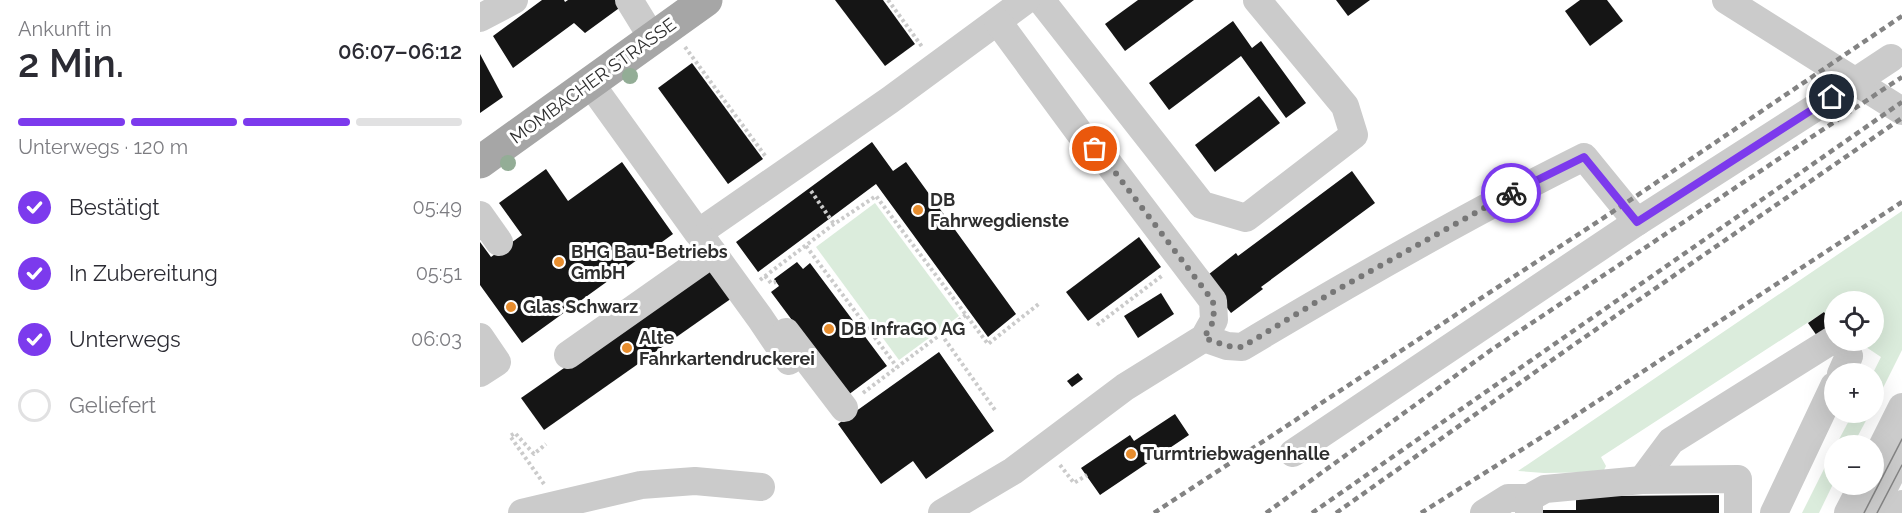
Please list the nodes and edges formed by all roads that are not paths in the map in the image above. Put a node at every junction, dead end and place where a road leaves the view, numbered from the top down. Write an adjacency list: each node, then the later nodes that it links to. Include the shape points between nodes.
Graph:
1 (514, 0): 8 (street)
2 (629, 0): 10 (street)
3 (706, 0): 10 (main road, MOMBACHER STRASSE)
4 (1026, 0): 9 (street)
5 (1041, 0): 6 (street, via 1202,205 1246,218 1354,135 1345,106)
6 (1257, 0)
7 (1726, 0): 13 (street)
8 (480, 18)
9 (998, 22): 18 (street, via 780,176); 21 (street, via 1084,139 1105,159 1213,301 1214,320)
10 (653, 39): 12 (main road, MOMBACHER STRASSE)
11 (1897, 55): 16 (street, bridge)
12 (590, 83): 14 (main road, MOMBACHER STRASSE); 18 (street)
13 (1902, 111)
14 (480, 162)
15 (480, 215): 17 (street)
16 (1637, 222): 21 (street, via 1584,157 1505,196 1242,347); 31 (street)
17 (499, 242)
18 (706, 243): 19 (street); 23 (street)
19 (760, 318): 24 (street); 28 (street, via 778,321)
20 (480, 337): 25 (street, via 497,362)
21 (1204, 338): 38 (street, via 1125,387 1013,471)
22 (1824, 345): 32 (street, via 1671,441)
23 (568, 355)
24 (789, 361)
25 (480, 373)
26 (1824, 407): 41 (street)
27 (1902, 407): 29 (street)
28 (844, 408)
29 (1884, 443)
30 (1902, 452): 43 (street)
31 (1293, 453)
32 (1642, 480): 36 (street, via 1545,489); 40 (street, via 1738,479)
33 (761, 487): 37 (street, via 695,482 641,485)
34 (1857, 495): 42 (street)
35 (1902, 504): 44 (street)
36 (1529, 505): 39 (street, via 1508,498)
37 (522, 513)
38 (942, 513)
39 (1484, 513)
40 (1738, 513)
41 (1774, 513)
42 (1848, 513)
43 (1871, 513)
44 (1898, 513)

